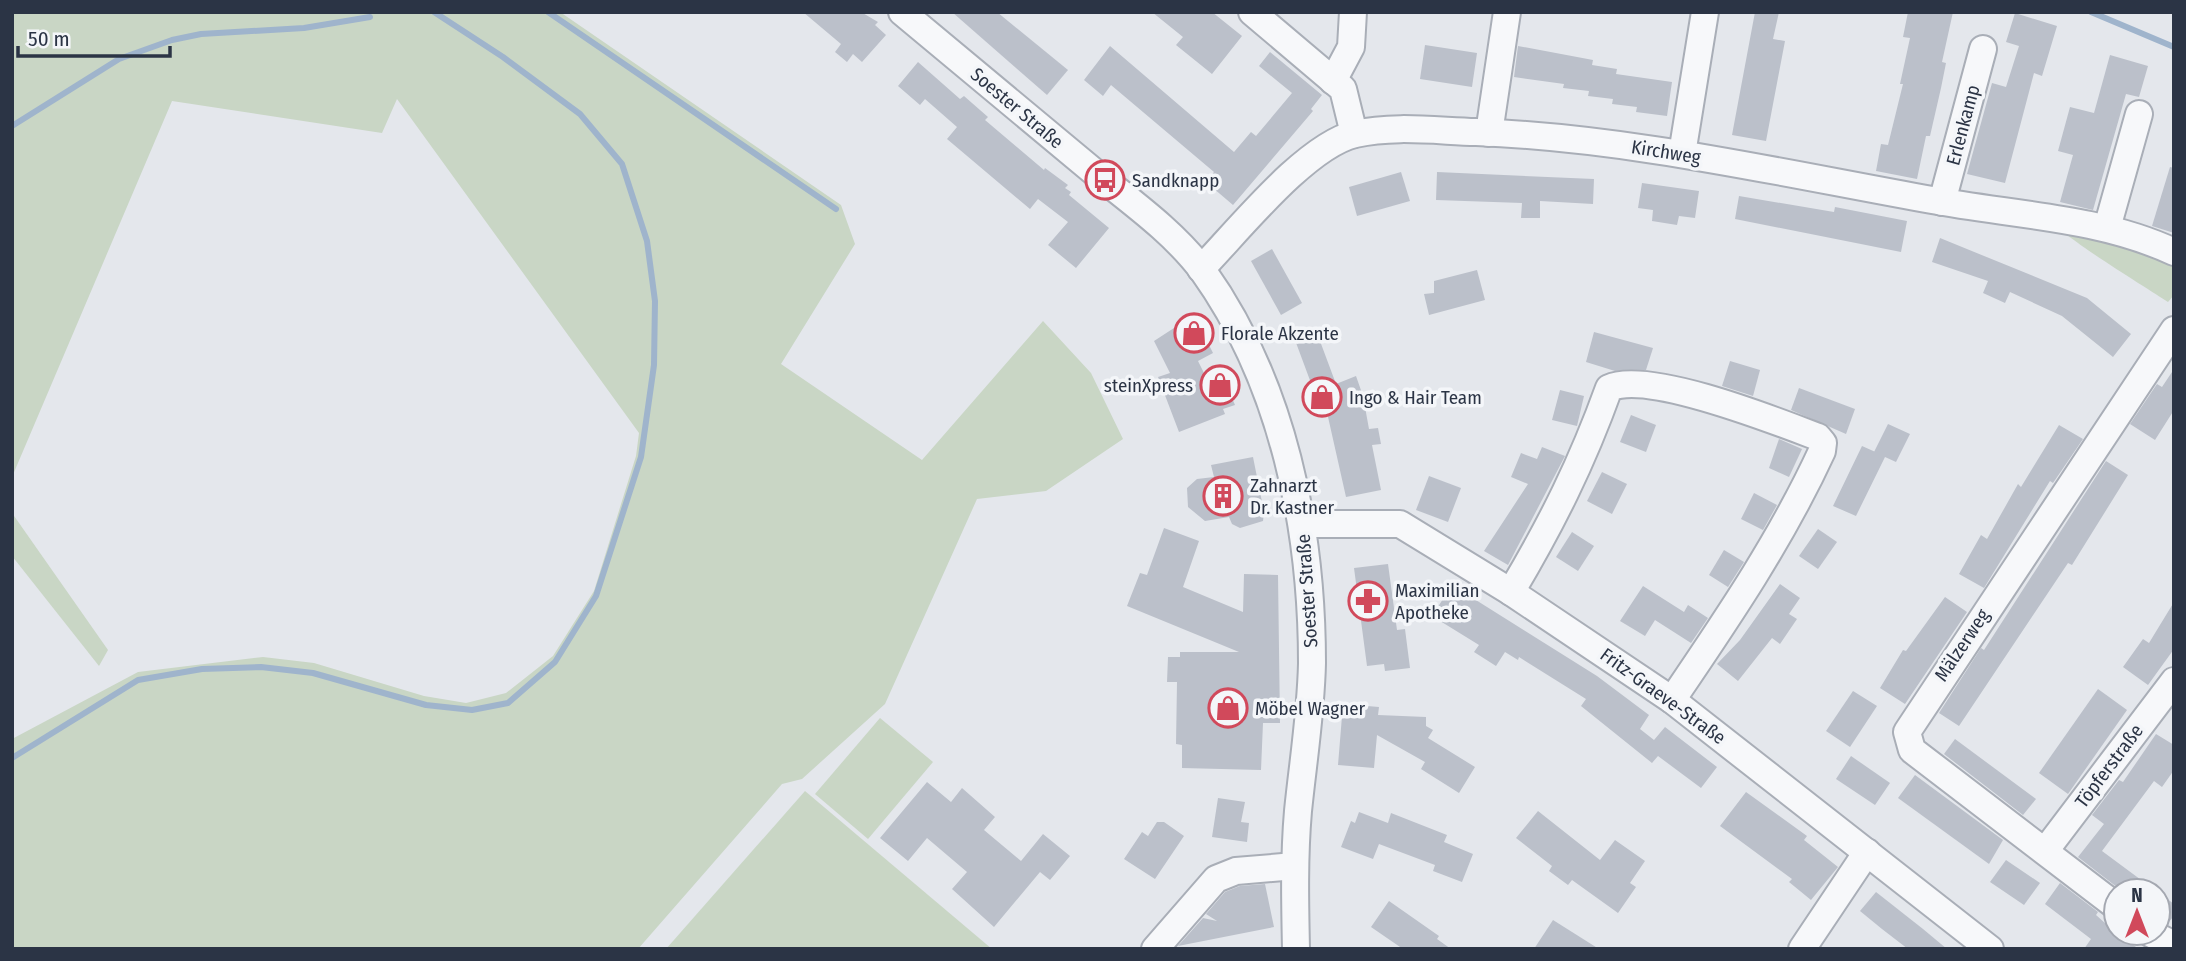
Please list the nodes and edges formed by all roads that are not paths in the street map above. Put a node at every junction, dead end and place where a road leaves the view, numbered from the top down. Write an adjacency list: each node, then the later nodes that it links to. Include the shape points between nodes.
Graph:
1 (902, 12): 15 (street, Soester Straße, via 1156,223)
2 (1252, 12): 7 (street)
3 (1353, 12): 7 (street, via 1351,47)
4 (1507, 12): 9 (street)
5 (1705, 12): 11 (street)
6 (1983, 49): 12 (street, Erlenkamp)
7 (1333, 81): 10 (street, via 1343,89)
8 (2138, 114): 13 (street)
9 (1489, 133): 10 (street, Kirchweg, via 1413,130); 11 (street, Kirchweg, via 1578,138)
10 (1354, 134): 15 (street, Kirchweg, via 1321,149)
11 (1682, 154): 12 (street, Kirchweg)
12 (1942, 202): 13 (street, Kirchweg)
13 (2107, 228): 14 (street, Kirchweg)
14 (2174, 253)
15 (1201, 269): 17 (street, Soester Straße, via 1228,310 1261,380 1281,433)
16 (2174, 330): 21 (street, Mälzerweg, via 1907,732 1912,750)
17 (1302, 524): 18 (street, Fritz-Graeve-Straße, via 1400,524); 23 (street, Soester Straße, via 1312,665)
18 (1511, 592): 20 (street, Fritz-Graeve-Straße); 20 (street, via 1585,454 1609,388 1633,382 1662,388 1741,408 1818,437 1822,451 1777,540)
19 (2174, 681): 21 (street, Töpferstraße)
20 (1672, 700): 22 (street, Fritz-Graeve-Straße)
21 (2045, 851): 24 (street, Mälzerweg)
22 (1867, 852): 27 (street); 28 (street, Fritz-Graeve-Straße)
23 (1295, 866): 25 (street, via 1236,871 1216,879); 26 (street, Soester Straße)
24 (2102, 895)
25 (1155, 949)
26 (1296, 949)
27 (1802, 949)
28 (1990, 949)

